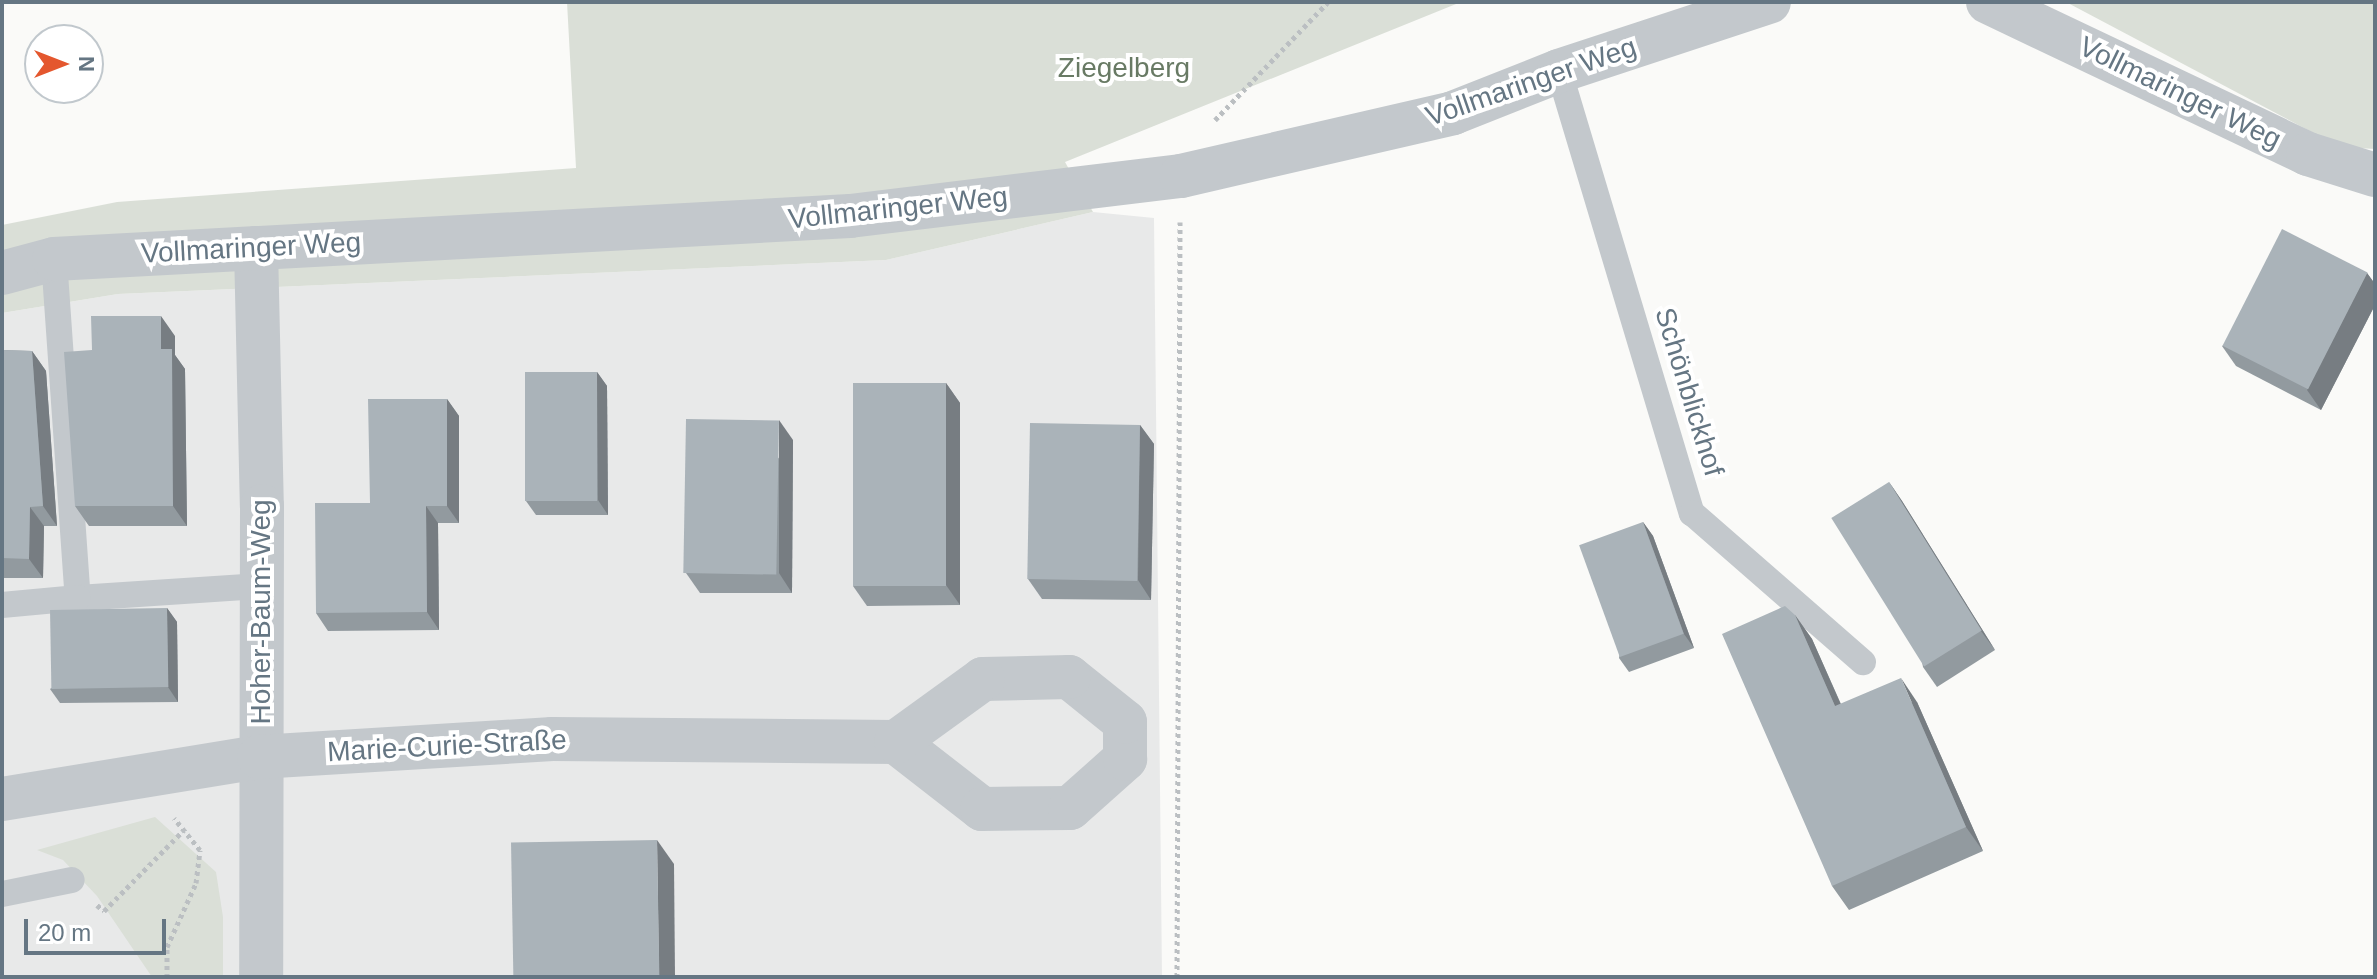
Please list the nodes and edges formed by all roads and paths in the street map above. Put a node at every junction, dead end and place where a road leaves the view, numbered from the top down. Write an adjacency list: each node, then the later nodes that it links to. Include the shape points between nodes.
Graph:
1 (1328, 2): 6 (path, via 1196,140 1184,157)
2 (1769, 2): 4 (street, Vollmaringer Weg)
3 (1988, 2): 5 (street, Vollmaringer Weg, via 2308,154)
4 (1559, 71): 6 (street, Vollmaringer Weg, via 1453,113); 13 (lane, Schönblickhof, via 1692,513)
5 (2375, 175)
6 (1181, 176): 7 (street, Vollmaringer Weg, via 850,216); 21 (path)
7 (256, 248): 8 (street, Vollmaringer Weg); 10 (street, Hoher-Baum-Weg)
8 (54, 259): 9 (street, Vollmaringer Weg); 11 (lane)
9 (2, 273)
10 (261, 586): 11 (lane); 15 (street, Hoher-Baum-Weg)
11 (78, 598): 12 (lane)
12 (2, 605)
13 (1863, 662)
14 (896, 742): 14 (street, via 982,809 1070,808 1125,759 1125,722 1069,677 983,679); 15 (street, Marie-Curie-Straße, via 552,739)
15 (259, 757): 16 (street, Marie-Curie-Straße); 20 (street, Hoher-Baum-Weg)
16 (2, 799)
17 (184, 830): 18 (path, via 104,911)
18 (72, 880): 19 (lane)
19 (3, 890)
20 (261, 977)
21 (1177, 977)

